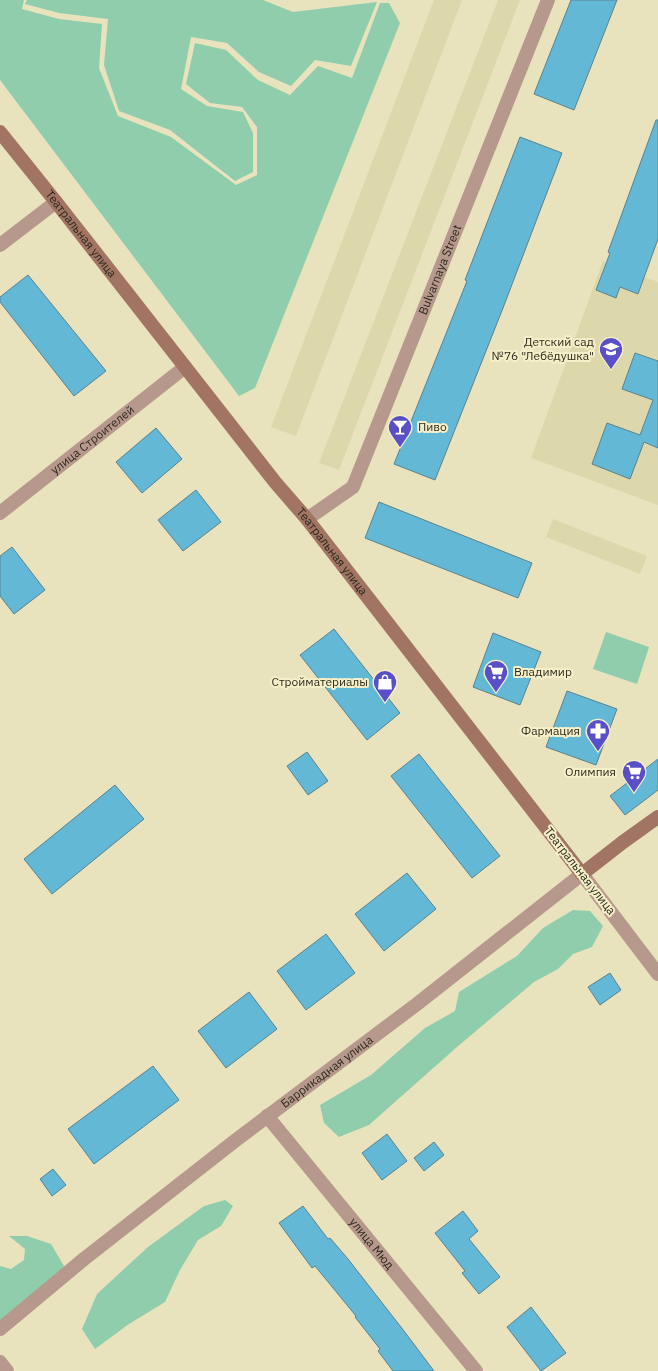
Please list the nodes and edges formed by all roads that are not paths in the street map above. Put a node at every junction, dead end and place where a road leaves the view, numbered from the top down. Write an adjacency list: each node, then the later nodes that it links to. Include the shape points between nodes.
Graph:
1 (548, 0): 7 (street, Bulvarnaya Street, via 354,487)
2 (0, 132): 3 (main road, Театральная улица)
3 (56, 202): 4 (street); 5 (main road, Театральная улица)
4 (0, 245)
5 (186, 368): 6 (street, улица Строителей); 7 (main road, Театральная улица)
6 (0, 514)
7 (306, 519): 9 (main road, Театральная улица)
8 (658, 817): 9 (main road, Баррикадная улица)
9 (582, 874): 10 (street, Театральная улица); 11 (street, Баррикадная улица, via 417,1004)
10 (658, 974)
11 (267, 1116): 12 (street, Баррикадная улица); 15 (street, улица Мюд)
12 (0, 1329)
13 (0, 1362): 14 (street)
14 (8, 1371)
15 (476, 1371)

